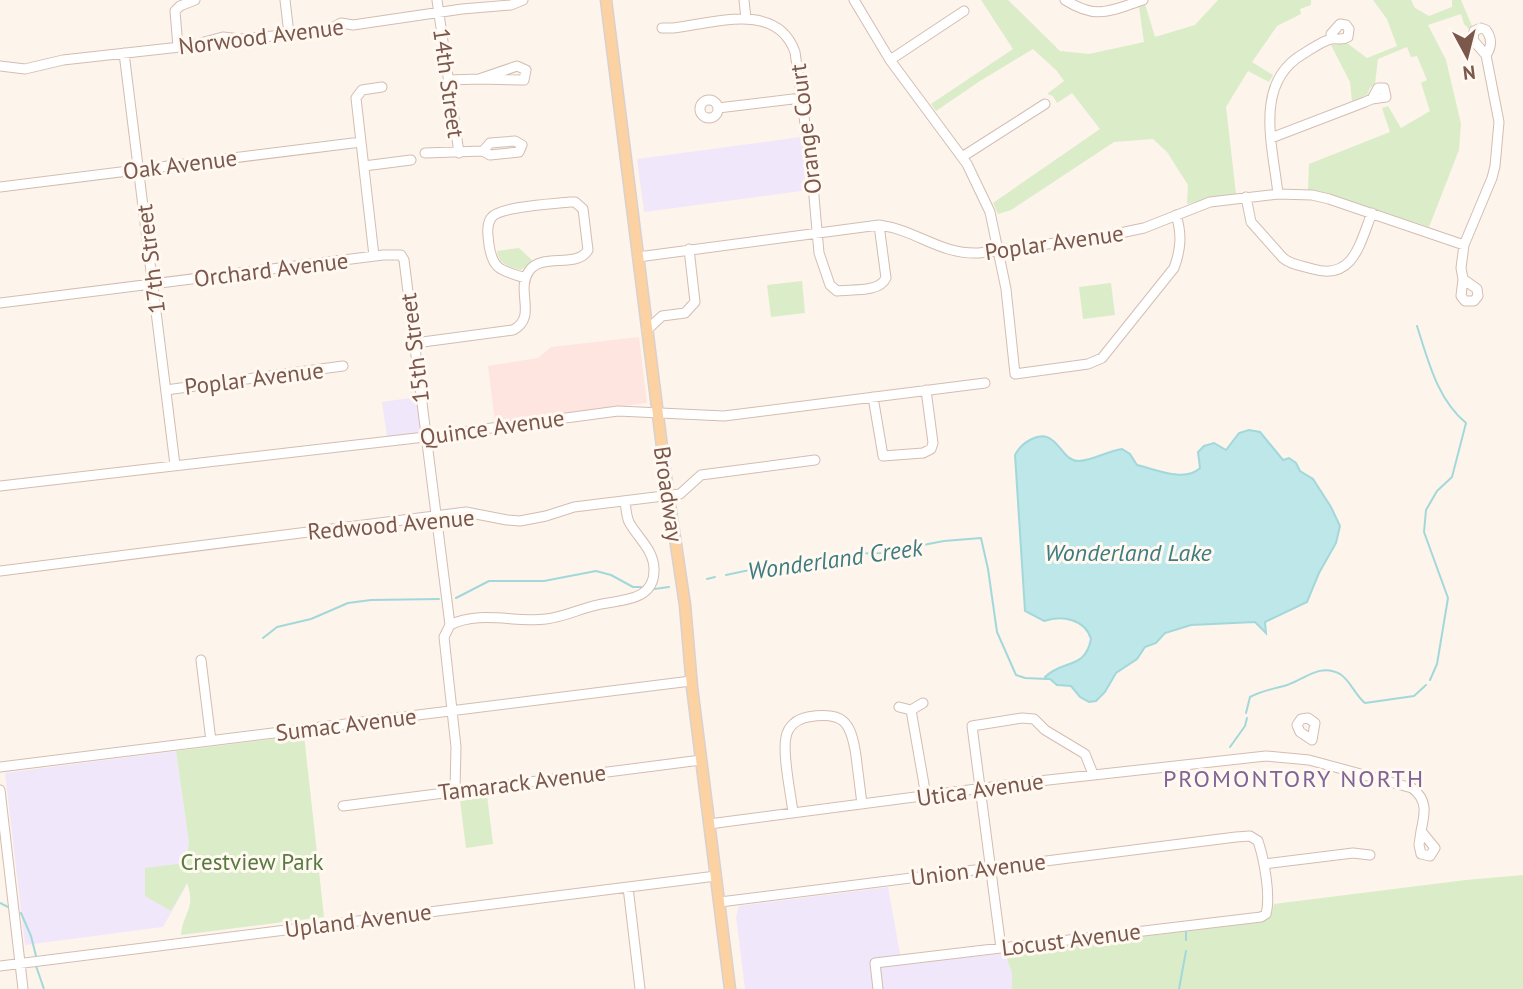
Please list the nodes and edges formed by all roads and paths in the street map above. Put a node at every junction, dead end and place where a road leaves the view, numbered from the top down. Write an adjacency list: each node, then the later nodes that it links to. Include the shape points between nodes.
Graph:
1 (195, 0): 16 (street, via 175,12)
2 (285, 0): 14 (street)
3 (438, 0): 11 (street, 14th Street)
4 (523, 0): 11 (street, Norwood Avenue)
5 (606, 0): 48 (main road, Broadway)
6 (744, 0): 12 (street)
7 (854, 0): 19 (street)
8 (1065, 0): 9 (street, via 1093,13)
9 (1143, 0)
10 (964, 11): 19 (street)
11 (439, 13): 14 (street, Norwood Avenue, via 341,23 326,31); 22 (street, 14th Street)
12 (746, 19): 13 (street); 24 (street, Orange Court, via 762,20 782,30 792,43)
13 (662, 28)
14 (289, 34): 16 (street, Norwood Avenue, via 240,40 223,37)
15 (1332, 39): 28 (street, via 1292,62 1278,80 1270,101)
16 (178, 47): 17 (street, Norwood Avenue)
17 (124, 53): 20 (street, Norwood Avenue, via 25,69); 36 (street, 17th Street)
18 (1486, 55): 44 (street, via 1499,122 1495,166)
19 (890, 60): 33 (street)
20 (0, 66)
21 (479, 79): 22 (street)
22 (449, 80): 32 (street, 14th Street)
23 (382, 87): 29 (street, via 362,90 356,98)
24 (802, 97): 27 (street); 43 (street, Orange Court)
25 (1372, 99): 28 (street)
26 (1045, 104): 33 (street)
27 (718, 108)
28 (1271, 138): 38 (street)
29 (361, 142): 35 (street); 36 (street, Oak Avenue)
30 (483, 151): 32 (street)
31 (425, 153): 32 (street)
32 (459, 153)
33 (962, 157): 46 (street, via 990,212)
34 (411, 160): 35 (street)
35 (364, 166): 47 (street)
36 (139, 169): 37 (street, Oak Avenue); 51 (street, 17th Street)
37 (0, 187)
38 (1278, 194): 39 (street, Poplar Avenue); 40 (street, Poplar Avenue, via 1312,195)
39 (1246, 197): 40 (street, via 1251,222 1287,262 1322,272 1336,271 1351,262); 41 (street, Poplar Avenue, via 1210,202)
40 (1371, 213): 44 (street, Poplar Avenue)
41 (1175, 215): 46 (street, Poplar Avenue, via 1144,228 1101,237); 46 (street, via 1180,236 1174,268 1107,355 1088,364 1015,374)
42 (879, 225): 43 (street, Poplar Avenue); 43 (street, Orange Court, via 886,278 878,288 837,291 821,260); 46 (street, Poplar Avenue, via 962,254)
43 (816, 233): 45 (street, Poplar Avenue)
44 (1464, 245): 50 (street)
45 (689, 249): 48 (street, Poplar Avenue); 54 (street, via 695,302 685,313)
46 (998, 251)
47 (374, 256): 51 (street, Orchard Avenue); 56 (street, 15th Street, via 398,254 404,260)
48 (638, 257): 53 (main road, Broadway)
49 (525, 278): 49 (street, via 495,265 490,220 501,211 575,202 583,209 589,246 585,255 539,263); 56 (street, via 526,313 520,327)
50 (1463, 279)
51 (152, 284): 52 (street, Orchard Avenue); 59 (street, 17th Street)
52 (0, 303)
53 (644, 304): 54 (street); 55 (main road, Broadway)
54 (662, 316): 55 (street)
55 (647, 330): 62 (main road, Broadway)
56 (415, 343): 63 (street, 15th Street)
57 (343, 366): 59 (street, Poplar Avenue)
58 (985, 383): 60 (street, Quince Avenue)
59 (166, 390): 65 (street, 17th Street)
60 (926, 390): 61 (street, Quince Avenue); 61 (street, via 933,443 923,453 883,456)
61 (873, 397): 62 (street, Quince Avenue, via 724,416)
62 (657, 413): 63 (street, Quince Avenue, via 618,411); 67 (main road, Broadway)
63 (425, 437): 65 (street, Quince Avenue); 69 (street, 15th Street)
64 (815, 460): 67 (street, Redwood Avenue, via 701,475 685,491)
65 (175, 466): 66 (street, Quince Avenue)
66 (0, 486)
67 (668, 496): 68 (street, Redwood Avenue); 73 (main road, Broadway)
68 (625, 501): 69 (street, Redwood Avenue, via 564,508 520,521 477,512); 71 (street, via 629,521 653,561 651,583 639,597 547,619 497,618)
69 (436, 516): 70 (street, Redwood Avenue); 71 (street, 15th Street)
70 (0, 571)
71 (450, 625): 76 (street, 15th Street, via 444,637)
72 (201, 660): 79 (street)
73 (691, 681): 76 (street, Sumac Avenue); 80 (main road, Broadway)
74 (923, 704): 77 (street)
75 (899, 708): 77 (street)
76 (451, 710): 79 (street, Sumac Avenue); 86 (street, 15th Street)
77 (911, 710): 87 (street)
78 (1312, 740): 81 (street)
79 (211, 741): 82 (street, Sumac Avenue)
80 (701, 760): 86 (street, Tamarack Avenue); 91 (main road, Broadway)
81 (1309, 760): 83 (street, Utica Avenue, via 1251,758); 92 (street, via 1412,788 1425,807)
82 (0, 768)
83 (1093, 774): 84 (street, Utica Avenue); 84 (street, via 1084,754 1034,719 1022,718 972,726)
84 (979, 788): 87 (street, Utica Avenue); 95 (street)
85 (0, 790): 100 (street)
86 (455, 790): 89 (street, Tamarack Avenue)
87 (926, 796): 88 (street, Utica Avenue)
88 (862, 804): 90 (street, Utica Avenue); 90 (street, via 853,735 840,718 825,714 794,722 785,738)
89 (343, 806)
90 (793, 813): 91 (street, Utica Avenue)
91 (709, 824): 96 (main road, Broadway)
92 (1421, 831)
93 (1370, 855): 94 (street)
94 (1264, 864): 95 (street, Union Avenue, via 1255,839 1236,836); 99 (street, Locust Avenue, via 1267,905 1261,917)
95 (990, 867): 98 (street, Union Avenue); 99 (street)
96 (716, 876): 97 (street, Upland Avenue); 98 (main road, Broadway)
97 (628, 887): 100 (street, Upland Avenue); 103 (street)
98 (720, 902): 104 (main road, Broadway)
99 (1001, 948): 105 (street, Locust Avenue, via 875,963)
100 (20, 963): 101 (street, Upland Avenue); 102 (street)
101 (0, 966)
102 (23, 989)
103 (640, 989)
104 (730, 989)
105 (878, 989)

